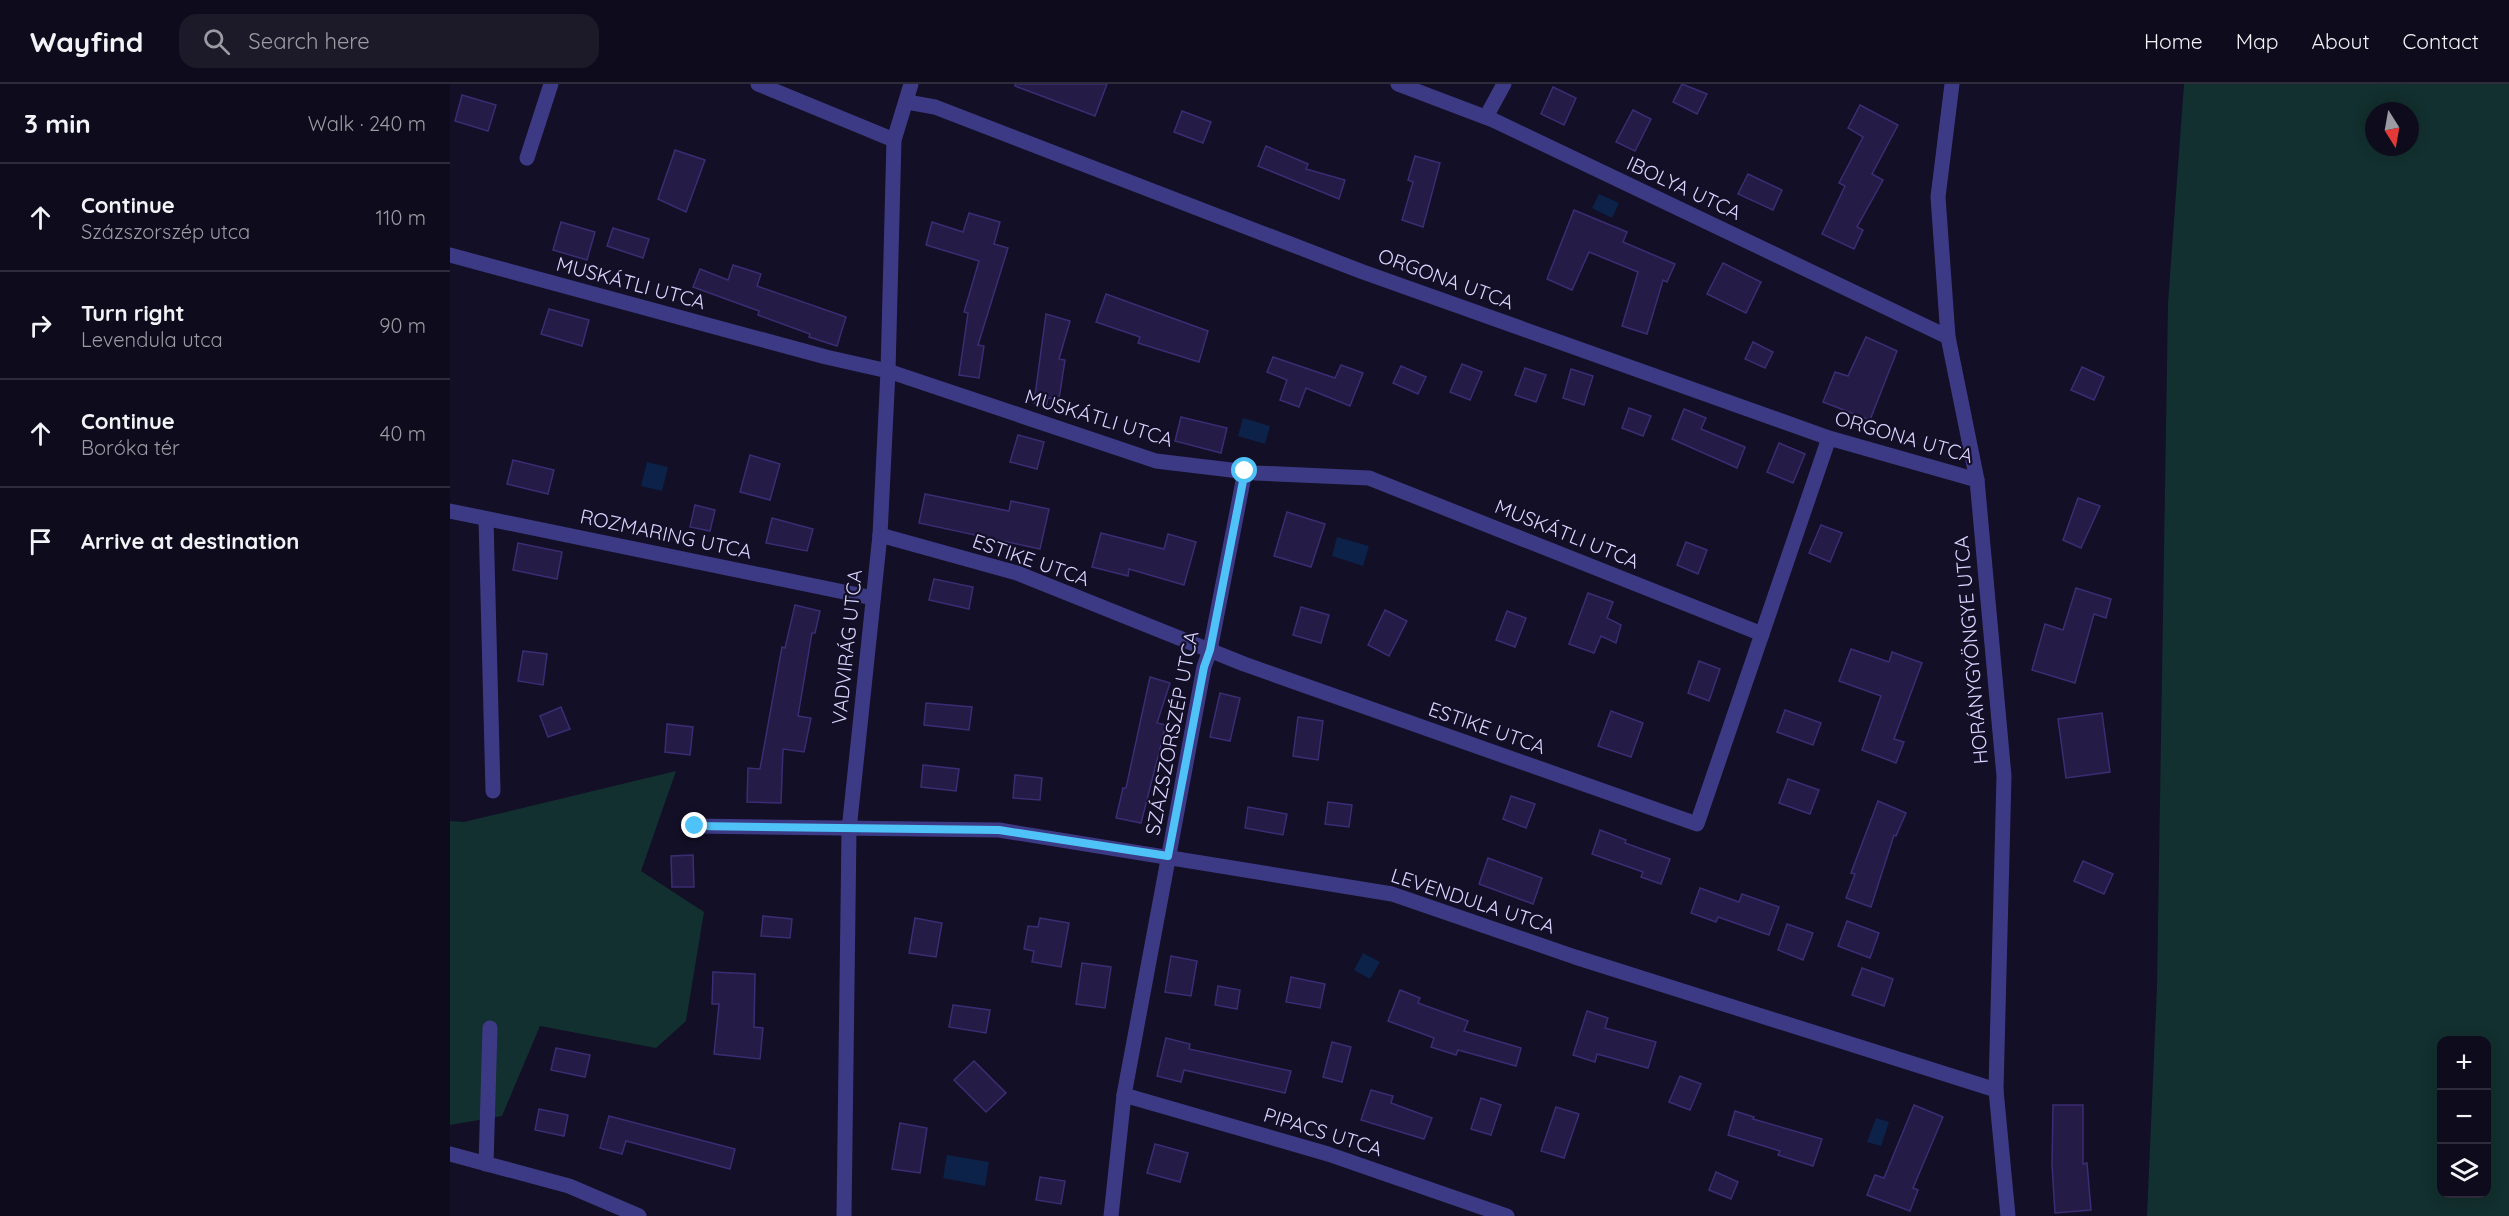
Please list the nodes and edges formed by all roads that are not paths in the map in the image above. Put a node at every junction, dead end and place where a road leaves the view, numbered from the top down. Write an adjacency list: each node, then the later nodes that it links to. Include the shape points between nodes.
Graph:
1 (551, 84): 10 (street)
2 (758, 84): 9 (street)
3 (912, 84): 7 (street, VADVIRÁG UTCA)
4 (1398, 84): 8 (street, IBOLYA UTCA)
5 (1504, 84): 8 (street)
6 (1952, 84): 12 (street, HORÁNYGYÖNGYE UTCA, via 1938,198)
7 (907, 102): 9 (street, VADVIRÁG UTCA); 14 (street, ORGONA UTCA, via 935,107 1363,272)
8 (1486, 117): 12 (street, IBOLYA UTCA)
9 (894, 140): 13 (street, VADVIRÁG UTCA)
10 (527, 158)
11 (450, 255): 13 (street, MUSKÁTLI UTCA)
12 (1948, 337): 16 (street, HORÁNYGYÖNGYE UTCA)
13 (888, 371): 15 (street, MUSKÁTLI UTCA, via 1156,461); 19 (street, VADVIRÁG UTCA)
14 (1829, 438): 16 (street, ORGONA UTCA); 21 (street, ESTIKE UTCA)
15 (1245, 471): 21 (street, MUSKÁTLI UTCA, via 1370,478); 22 (street, SZÁZSZORSZÉP UTCA)
16 (1977, 480): 28 (street, HORÁNYGYÖNGYE UTCA, via 2004,776)
17 (450, 512): 18 (street, ROZMARING UTCA)
18 (486, 519): 20 (street, ROZMARING UTCA); 23 (street)
19 (880, 535): 20 (street, VADVIRÁG UTCA); 22 (street, ESTIKE UTCA, via 1017,573)
20 (873, 598): 25 (street, VADVIRÁG UTCA)
21 (1762, 634): 22 (street, ESTIKE UTCA, via 1697,824)
22 (1210, 650): 26 (street, SZÁZSZORSZÉP UTCA)
23 (493, 791)
24 (695, 826): 25 (street, LEVENDULA UTCA)
25 (849, 830): 26 (street, LEVENDULA UTCA, via 999,830); 33 (street, VADVIRÁG UTCA)
26 (1168, 856): 28 (street, LEVENDULA UTCA, via 1392,894 1575,957); 29 (street, SZÁZSZORSZÉP UTCA)
27 (490, 1028): 31 (street)
28 (1996, 1090): 36 (street, HORÁNYGYÖNGYE UTCA)
29 (1124, 1095): 34 (street, SZÁZSZORSZÉP UTCA); 35 (street, PIPACS UTCA, via 1328,1154)
30 (450, 1154): 31 (street)
31 (486, 1164): 32 (street, via 569,1186)
32 (639, 1216)
33 (844, 1216)
34 (1111, 1216)
35 (1507, 1216)
36 (2008, 1216)

